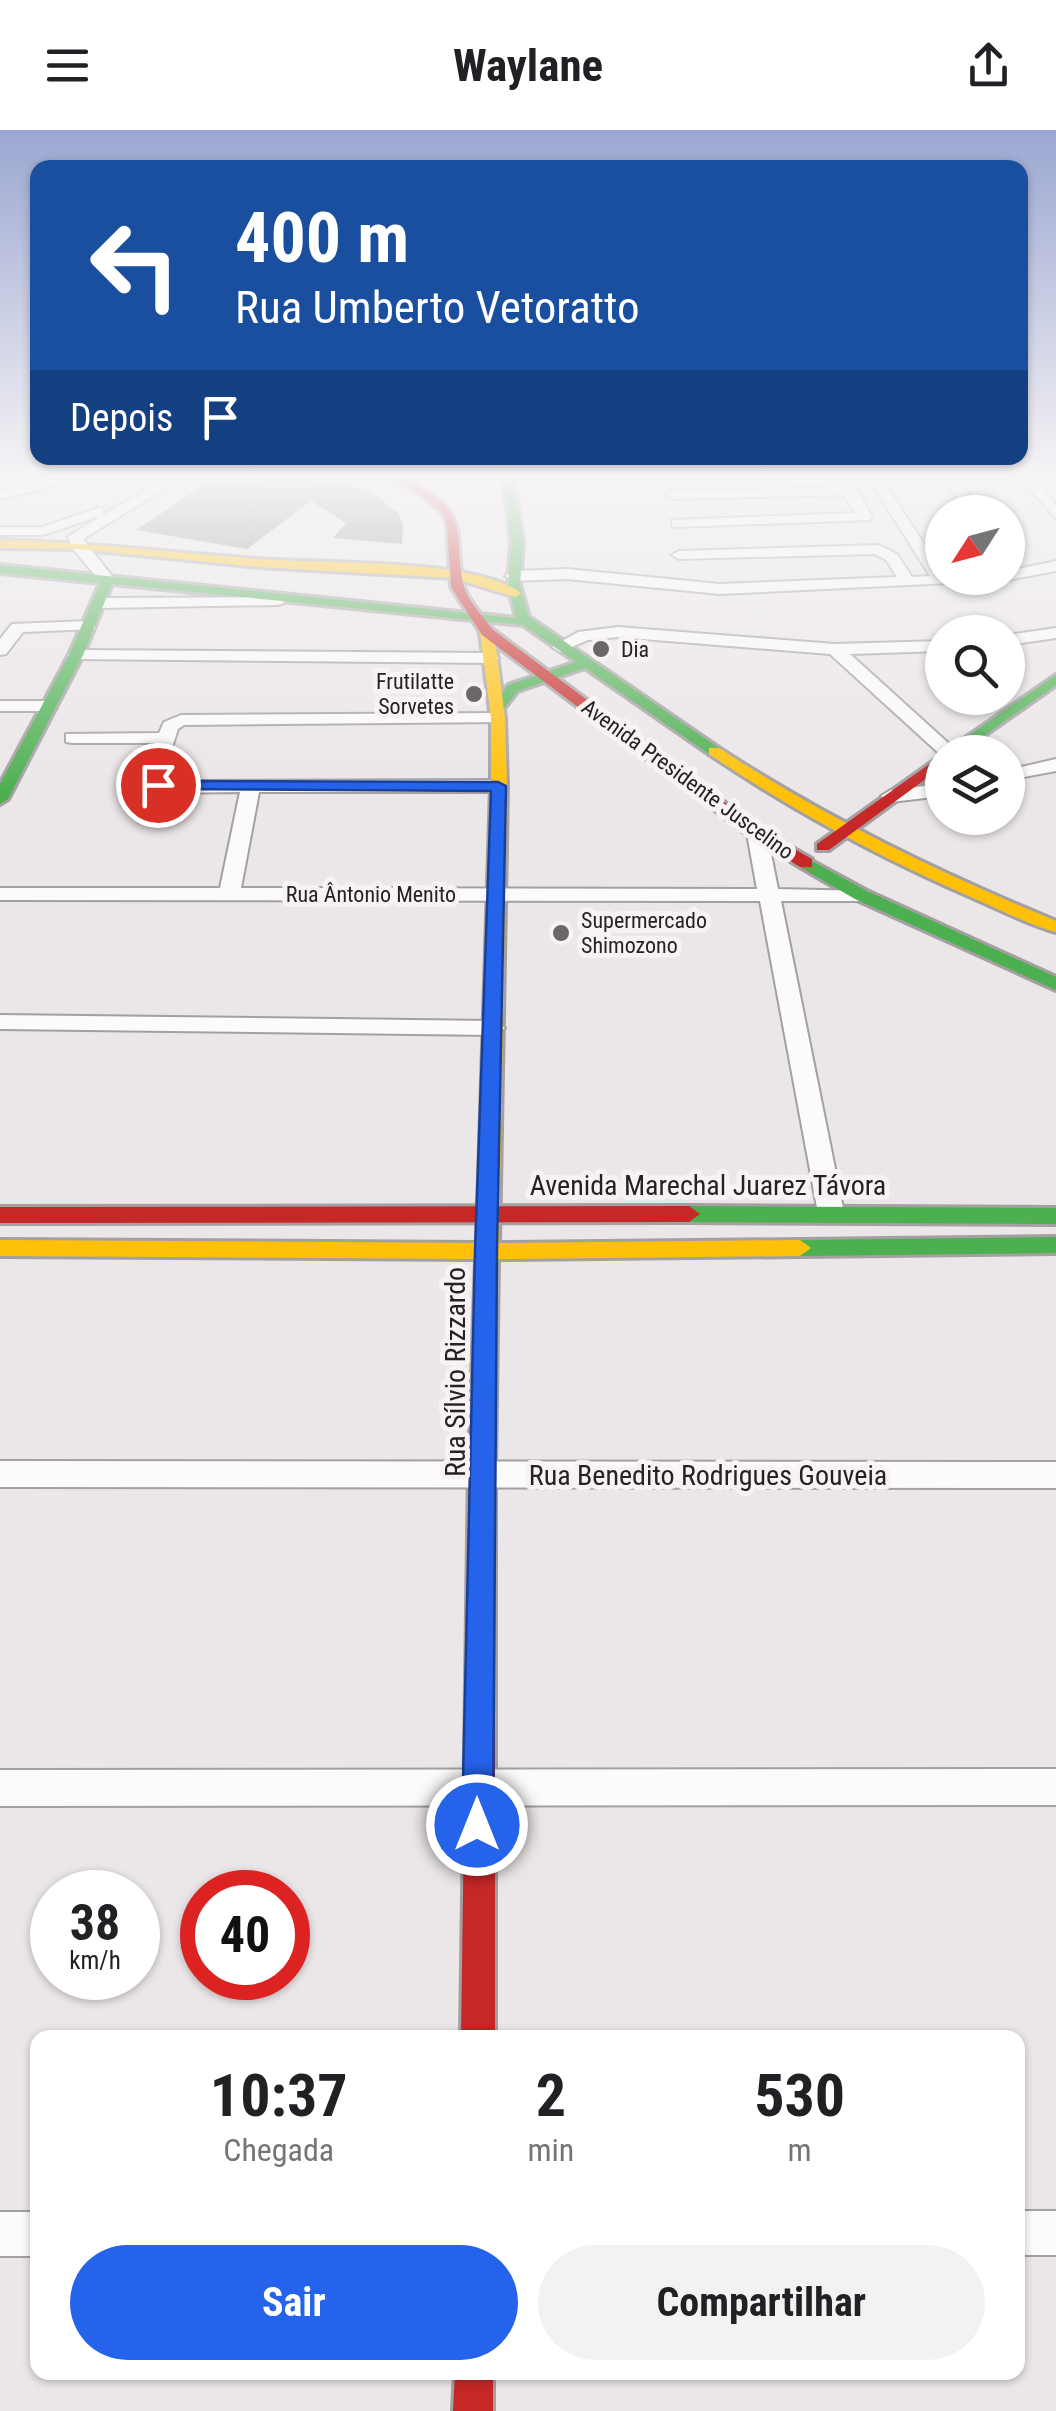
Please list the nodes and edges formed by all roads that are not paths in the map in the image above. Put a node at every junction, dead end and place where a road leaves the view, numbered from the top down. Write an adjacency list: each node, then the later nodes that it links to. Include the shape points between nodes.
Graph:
1 (54, 580): 14 (street)
2 (97, 580): 14 (street)
3 (372, 580): 15 (street)
4 (466, 580): 15 (street)
5 (468, 580): 15 (street)
6 (496, 580): 16 (street)
7 (510, 580): 16 (street)
8 (544, 580): 16 (street)
9 (625, 580): 13 (street)
10 (679, 580): 13 (street)
11 (925, 582): 12 (street)
12 (908, 583): 13 (street)
13 (679, 586)
14 (103, 591): 15 (street, via 294,600); 17 (street)
15 (465, 595): 16 (street); 16 (street, via 493,583); 26 (street, Rua Sílvio Rizzardo); 28 (street, Avenida Presidente Juscelino)
16 (517, 595): 18 (street); 22 (street, Avenida Presidente Juscelino)
17 (90, 626): 24 (street, via 18,627); 25 (street)
18 (618, 632): 22 (street, via 584,634); 23 (street)
19 (1056, 633): 20 (street)
20 (1025, 638)
21 (925, 646): 23 (street)
22 (560, 647): 27 (street, Avenida Presidente Juscelino)
23 (835, 649): 33 (street)
24 (0, 650)
25 (76, 656): 26 (street); 31 (street)
26 (492, 662): 28 (street, via 509,680); 32 (street, Rua Sílvio Rizzardo)
27 (584, 664): 28 (street); 46 (street, Avenida Presidente Juscelino, via 730,765)
28 (544, 677): 32 (street, via 508,691); 47 (street, Avenida Presidente Juscelino)
29 (1056, 680): 34 (street)
30 (0, 706): 31 (street)
31 (48, 706): 37 (street)
32 (498, 713): 36 (street, via 196,719 173,722); 41 (street, Rua Sílvio Rizzardo)
33 (931, 735)
34 (975, 735)
35 (72, 738): 36 (street)
36 (165, 738): 42 (street, via 158,785)
37 (9, 763): 44 (street)
38 (1056, 765): 39 (street)
39 (1025, 771)
40 (925, 772): 45 (street)
41 (498, 786): 42 (street); 51 (street, Rua Sílvio Rizzardo)
42 (251, 787): 50 (street)
43 (925, 792): 45 (street)
44 (1, 793)
45 (891, 796): 46 (street)
46 (842, 831): 48 (street, via 825,844); 54 (street, Avenida Presidente Juscelino, via 916,869)
47 (757, 834): 48 (street, Avenida Presidente Juscelino); 52 (street)
48 (814, 868): 53 (street, Avenida Presidente Juscelino)
49 (0, 894): 50 (street, Rua Ântonio Menito)
50 (229, 894): 51 (street, Rua Ântonio Menito)
51 (497, 894): 52 (street, Rua Ântonio Menito); 57 (street, Rua Sílvio Rizzardo)
52 (769, 894): 53 (street, Rua Ântonio Menito); 58 (street)
53 (861, 895): 55 (street, Avenida Presidente Juscelino)
54 (1052, 923)
55 (1056, 984)
56 (0, 1022): 57 (street)
57 (493, 1028): 61 (street, Rua Sílvio Rizzardo)
58 (830, 1213): 60 (street, Avenida Marechal Juarez Távora); 61 (street, Avenida Marechal Juarez Távora)
59 (0, 1216): 61 (street, Avenida Marechal Juarez Távora)
60 (1056, 1216)
61 (487, 1217): 64 (street, Rua Sílvio Rizzardo)
62 (1056, 1245): 64 (street)
63 (0, 1248): 64 (street)
64 (486, 1251): 67 (street, Rua Sílvio Rizzardo)
65 (0, 1474): 67 (street, Rua Benedito Rodrigues Gouveia)
66 (1056, 1474): 67 (street, Rua Benedito Rodrigues Gouveia)
67 (484, 1477): 70 (street, Rua Sílvio Rizzardo)
68 (1056, 1787): 70 (street)
69 (0, 1788): 70 (street)
70 (477, 1790): 71 (street, Rua Sílvio Rizzardo)
71 (478, 2030)
72 (1025, 2233): 73 (street)
73 (1056, 2233)
74 (0, 2234): 75 (street)
75 (30, 2234)
76 (474, 2380): 77 (street)
77 (473, 2411)

